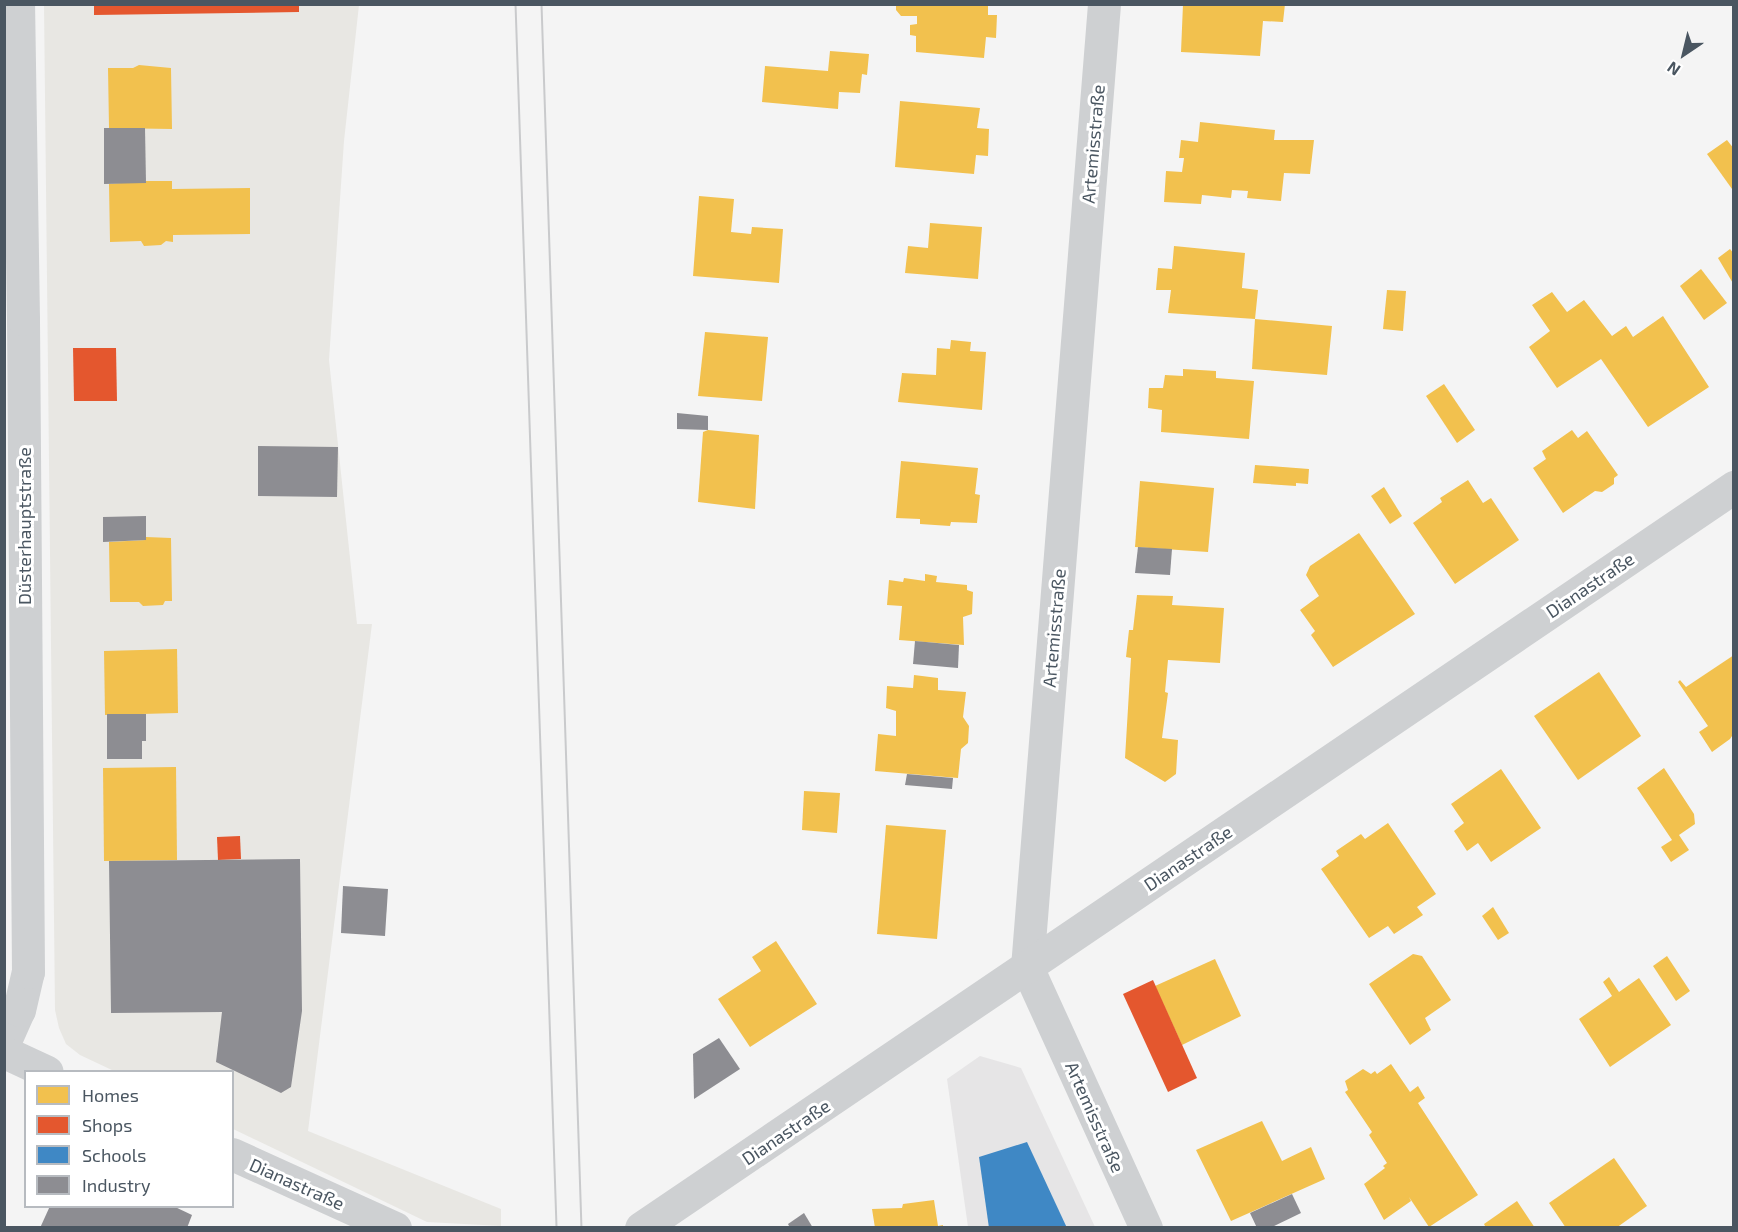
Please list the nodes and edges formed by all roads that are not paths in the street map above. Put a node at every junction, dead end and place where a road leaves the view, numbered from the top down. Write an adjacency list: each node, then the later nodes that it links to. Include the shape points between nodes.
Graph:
1 (18, 4): 5 (street, Düsterhauptstraße, via 28,972 19,1010)
2 (1104, 4): 4 (street, Artemisstraße)
3 (1734, 488): 4 (street, Dianastraße)
4 (1027, 967): 10 (street, Dianastraße); 11 (street, Artemisstraße)
5 (4, 1043)
6 (4, 1052): 7 (street)
7 (45, 1070)
8 (234, 1155): 9 (street, Dianastraße)
9 (395, 1227)
10 (641, 1227)
11 (1146, 1227)

